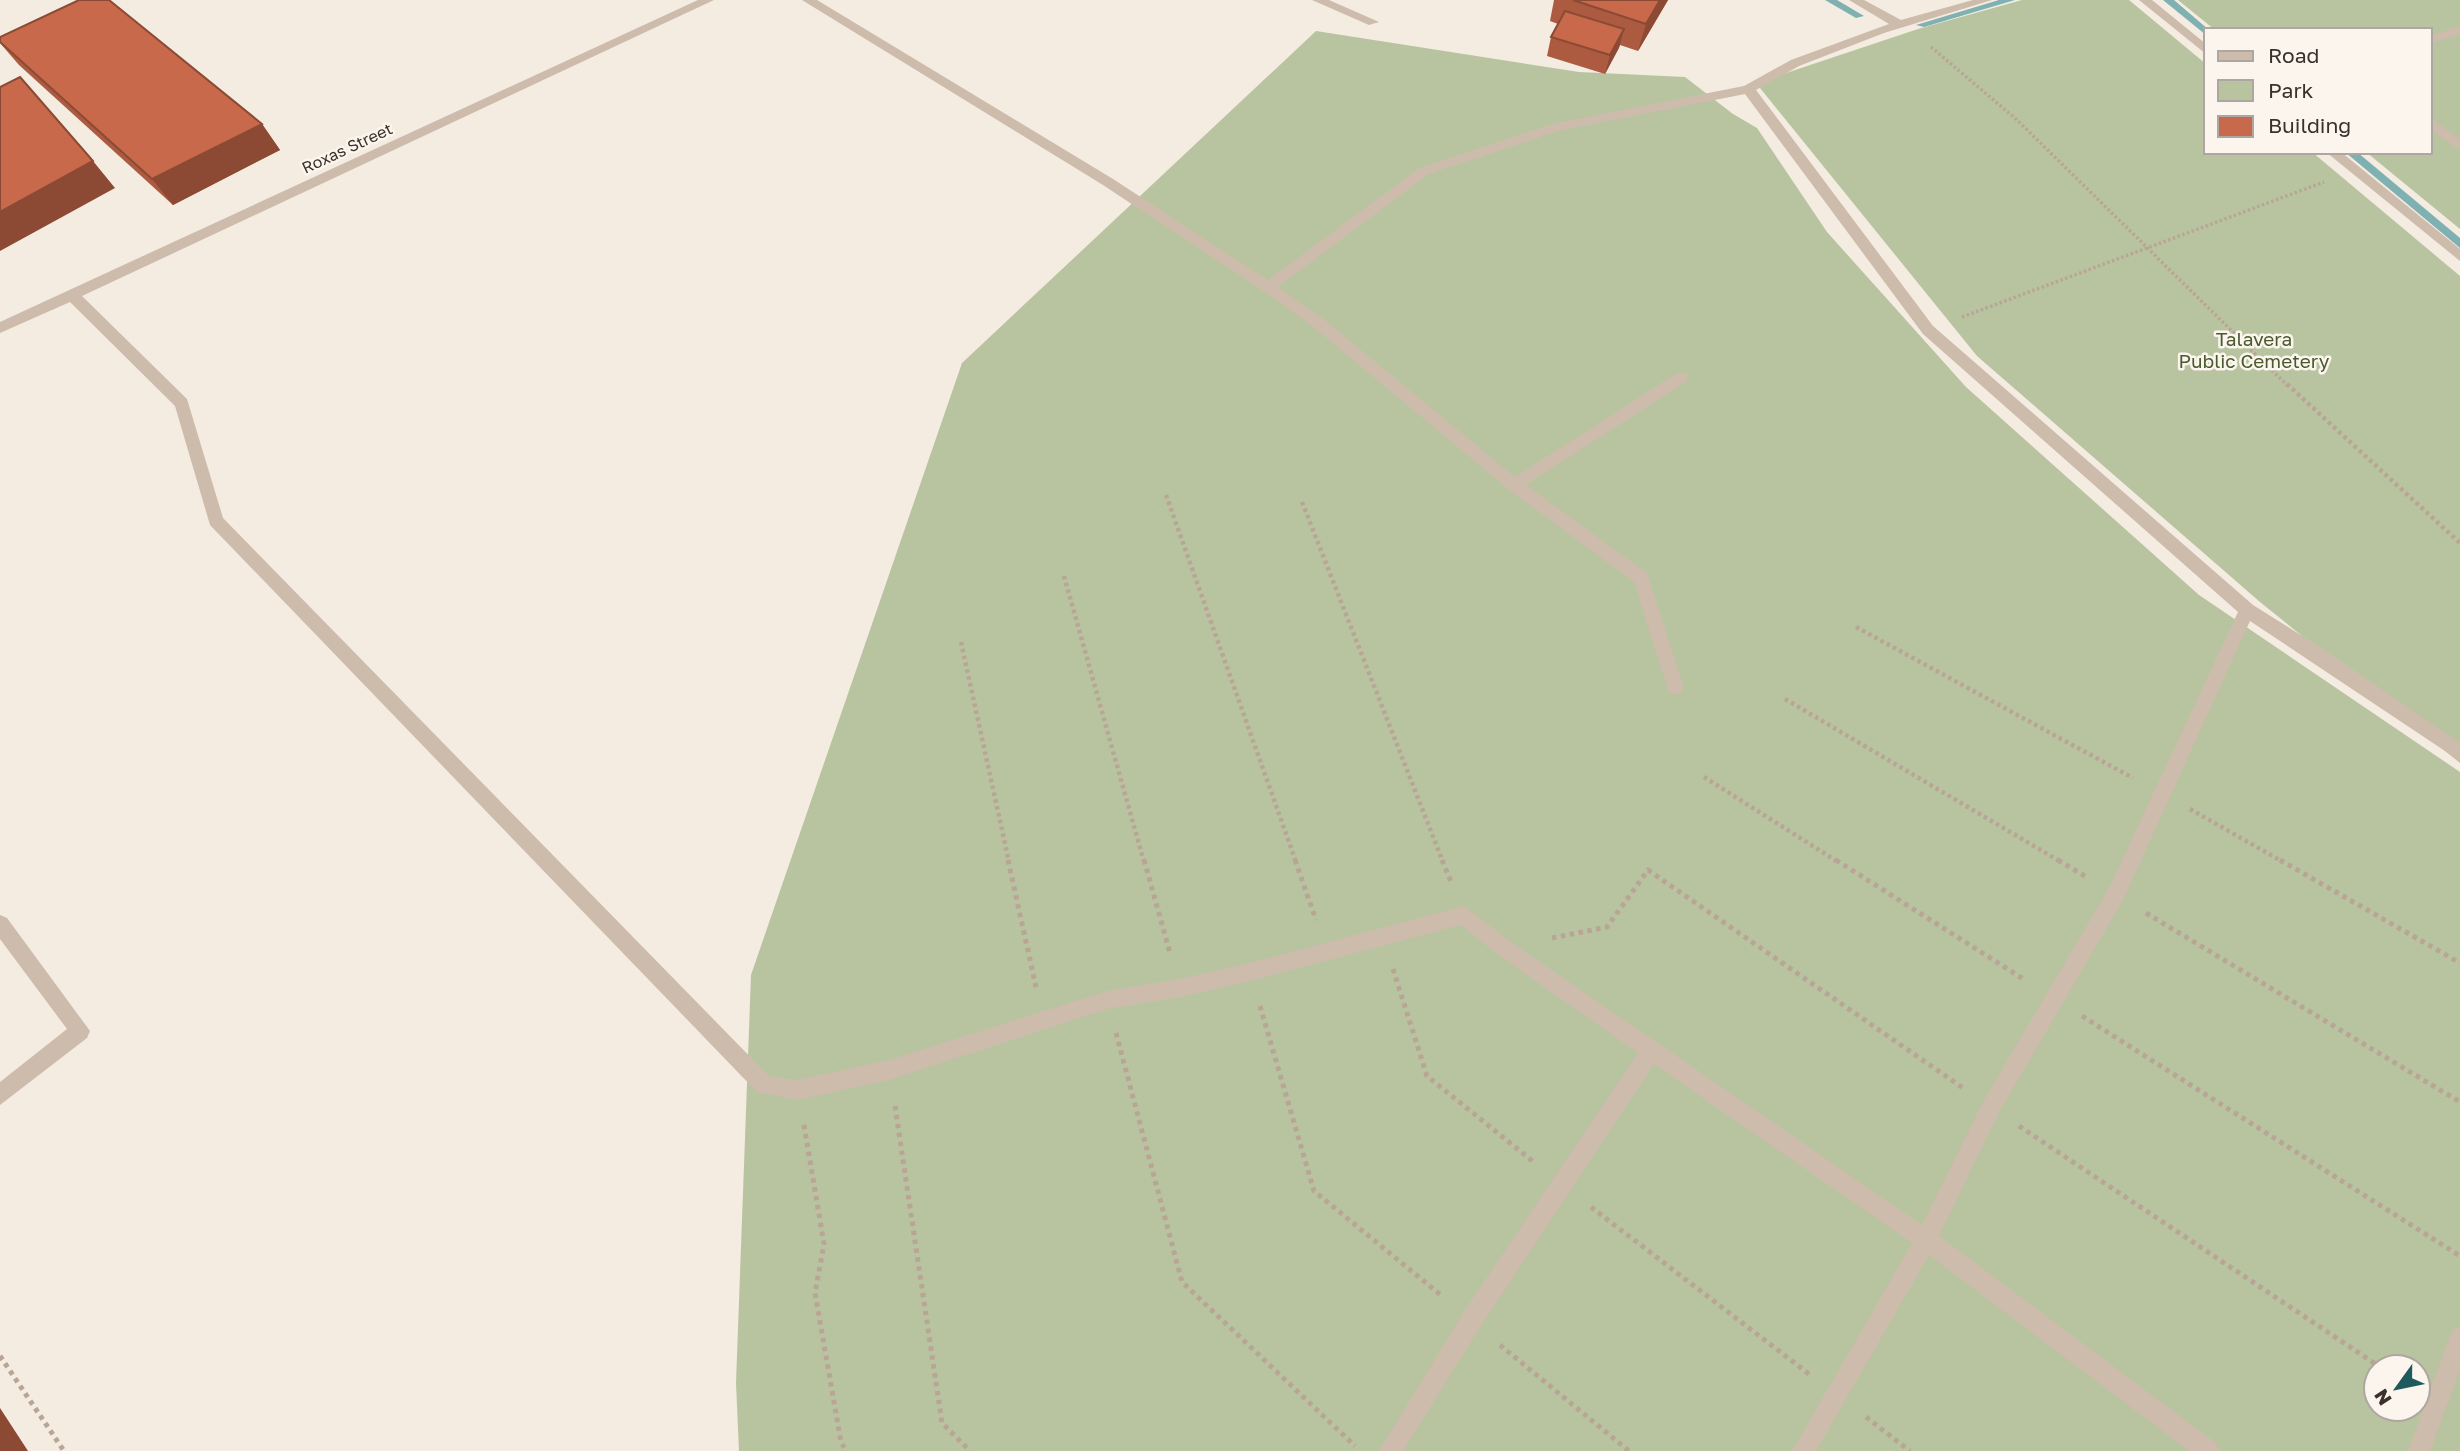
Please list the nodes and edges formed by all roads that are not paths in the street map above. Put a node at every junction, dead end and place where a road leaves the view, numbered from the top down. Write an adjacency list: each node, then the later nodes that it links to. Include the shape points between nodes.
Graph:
1 (708, 0): 18 (street, Roxas Street)
2 (808, 0): 17 (street, via 1108,182)
3 (1318, 0): 7 (street)
4 (1855, 0): 8 (street)
5 (1986, 0): 8 (street)
6 (2145, 0): 11 (street)
7 (1373, 22)
8 (1899, 24): 12 (street, via 1795,63)
9 (2460, 30): 10 (street)
10 (2432, 39)
11 (2204, 48)
12 (1748, 89): 17 (street, via 1556,127 1424,171); 22 (street, via 1928,330)
13 (2432, 124): 14 (street)
14 (2460, 146)
15 (2334, 154): 16 (street)
16 (2460, 256)
17 (1268, 287): 21 (street, via 1316,321)
18 (72, 295): 19 (street, Roxas Street); 26 (street, via 182,403 216,521 764,1086 797,1090 889,1070 1107,1000 1250,972 1464,915)
19 (0, 328)
20 (1682, 377): 21 (street)
21 (1514, 485): 23 (street, via 1641,578)
22 (2247, 610): 24 (street); 28 (street, via 2116,894 1991,1107)
23 (1675, 688)
24 (2460, 753)
25 (0, 924): 27 (street, via 80,1031)
26 (1651, 1051): 28 (street); 30 (street)
27 (0, 1095)
28 (1926, 1240): 31 (street); 32 (street)
29 (2460, 1338): 33 (street)
30 (1390, 1451)
31 (1803, 1451)
32 (2208, 1451)
33 (2419, 1451)

